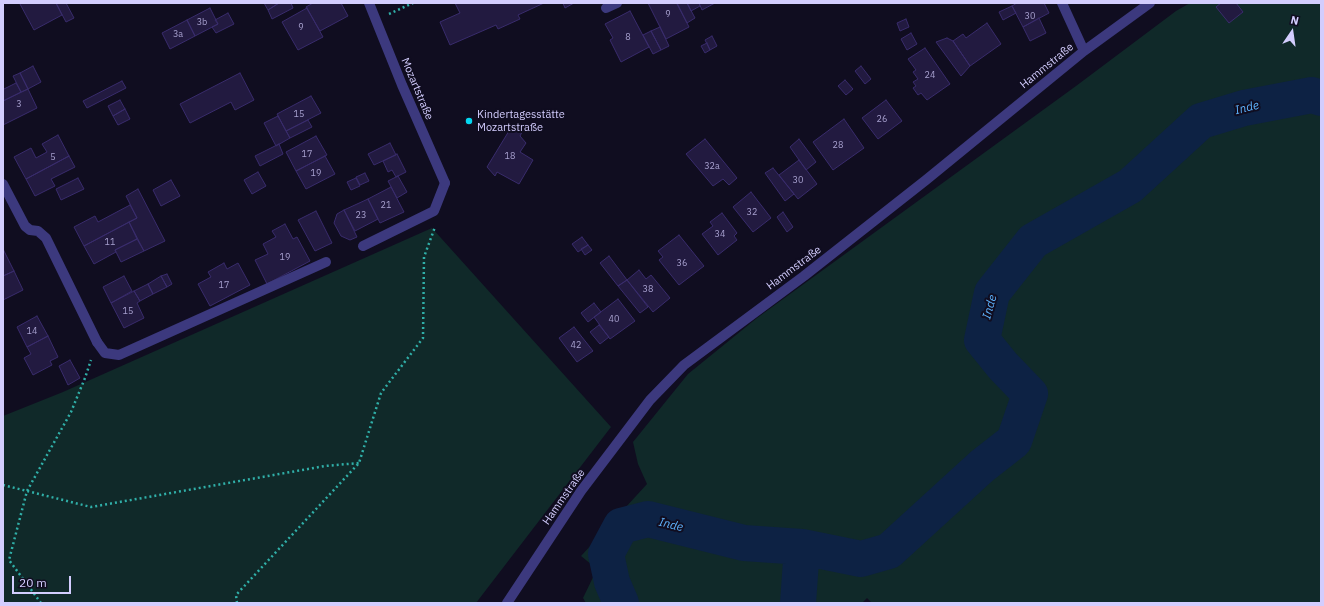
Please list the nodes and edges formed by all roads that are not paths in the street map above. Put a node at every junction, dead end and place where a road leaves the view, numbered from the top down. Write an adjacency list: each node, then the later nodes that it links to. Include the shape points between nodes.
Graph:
1 (369, 3): 8 (street, Mozartstraße, via 445,183 434,211)
2 (617, 3): 5 (street)
3 (1062, 3): 6 (street)
4 (1150, 3): 6 (street, Hammstraße)
5 (606, 8)
6 (1084, 51): 10 (street, Hammstraße, via 804,276 684,366 650,400 581,491)
7 (3, 184): 9 (street, via 25,226 38,231 46,238 97,342 105,353 119,355)
8 (363, 246)
9 (326, 262)
10 (507, 603)

